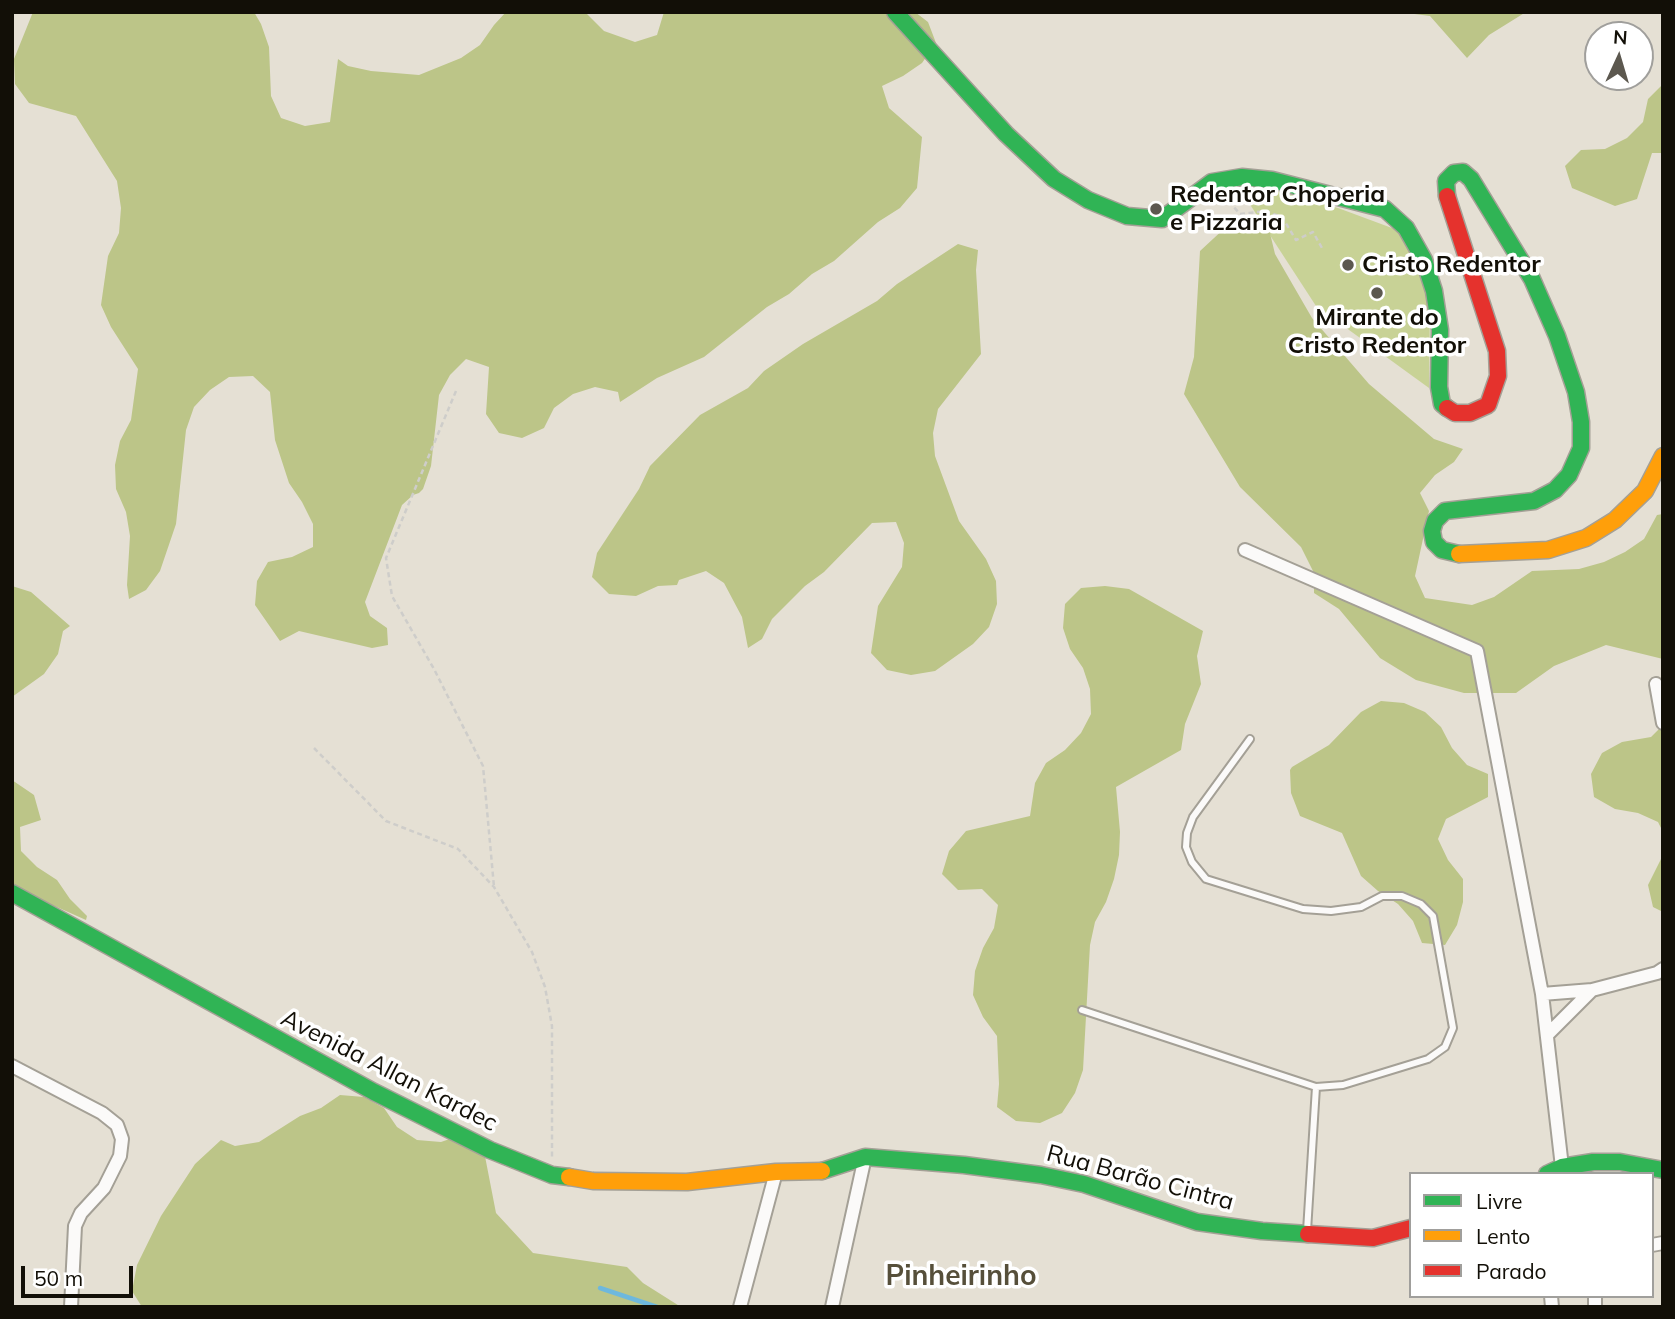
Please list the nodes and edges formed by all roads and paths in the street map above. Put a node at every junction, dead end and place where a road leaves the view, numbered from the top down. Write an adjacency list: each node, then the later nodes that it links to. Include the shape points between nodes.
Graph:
1 (895, 12): 2 (street, via 1006,134 1054,179 1088,201 1126,216 1162,219)
2 (1212, 182): 3 (path, via 1240,214 1265,211 1282,217 1296,240 1313,232); 5 (street, via 1242,177 1272,180 1385,209 1406,228 1434,291 1440,330 1439,387 1442,404 1455,413 1489,405 1498,376 1494,340 1447,198 1446,181 1454,173 1463,172 1471,179 1532,279 1557,336 1576,392 1581,448 1569,475 1555,490 1534,501 1445,511 1432,531 1442,550 1458,554 1548,550 1587,538 1615,520 1645,491)
3 (1322, 248)
4 (456, 391): 11 (path, via 386,558 392,596 483,766)
5 (1663, 456)
6 (1245, 551): 15 (street, via 1477,650)
7 (1656, 684): 8 (street)
8 (1663, 723)
9 (1250, 739): 19 (lane, via 1186,833 1192,862 1206,879 1303,909 1331,911 1361,907 1382,896 1402,896 1421,904 1433,916 1453,1028 1445,1047 1428,1059 1343,1086)
10 (314, 748): 11 (path, via 386,821 458,849)
11 (494, 887): 25 (path, via 532,952 545,987 552,1026)
12 (12, 894): 25 (street, Avenida Allan Kardec, via 374,1092 490,1150)
13 (1663, 969): 14 (street)
14 (1592, 990): 15 (street); 17 (street)
15 (1542, 994): 17 (street)
16 (1082, 1010): 19 (lane)
17 (1547, 1035): 21 (street)
18 (12, 1066): 28 (street, via 102,1113 117,1125 122,1139 120,1156 104,1188 75,1226)
19 (1316, 1087): 27 (lane)
20 (865, 1157): 23 (street, Rua Barão Cintra, via 819,1172); 27 (street, Rua Barão Cintra, via 1041,1175 1084,1184 1198,1222); 30 (street)
21 (1562, 1167): 22 (street, via 1620,1162); 24 (street)
22 (1663, 1170)
23 (776, 1172): 25 (street, Avenida Allan Kardec, via 687,1182 593,1181); 29 (street)
24 (1551, 1172)
25 (552, 1175)
26 (1409, 1229): 27 (street, Rua Barão Cintra, via 1373,1238)
27 (1307, 1234)
28 (71, 1307)
29 (740, 1307)
30 (832, 1307)

